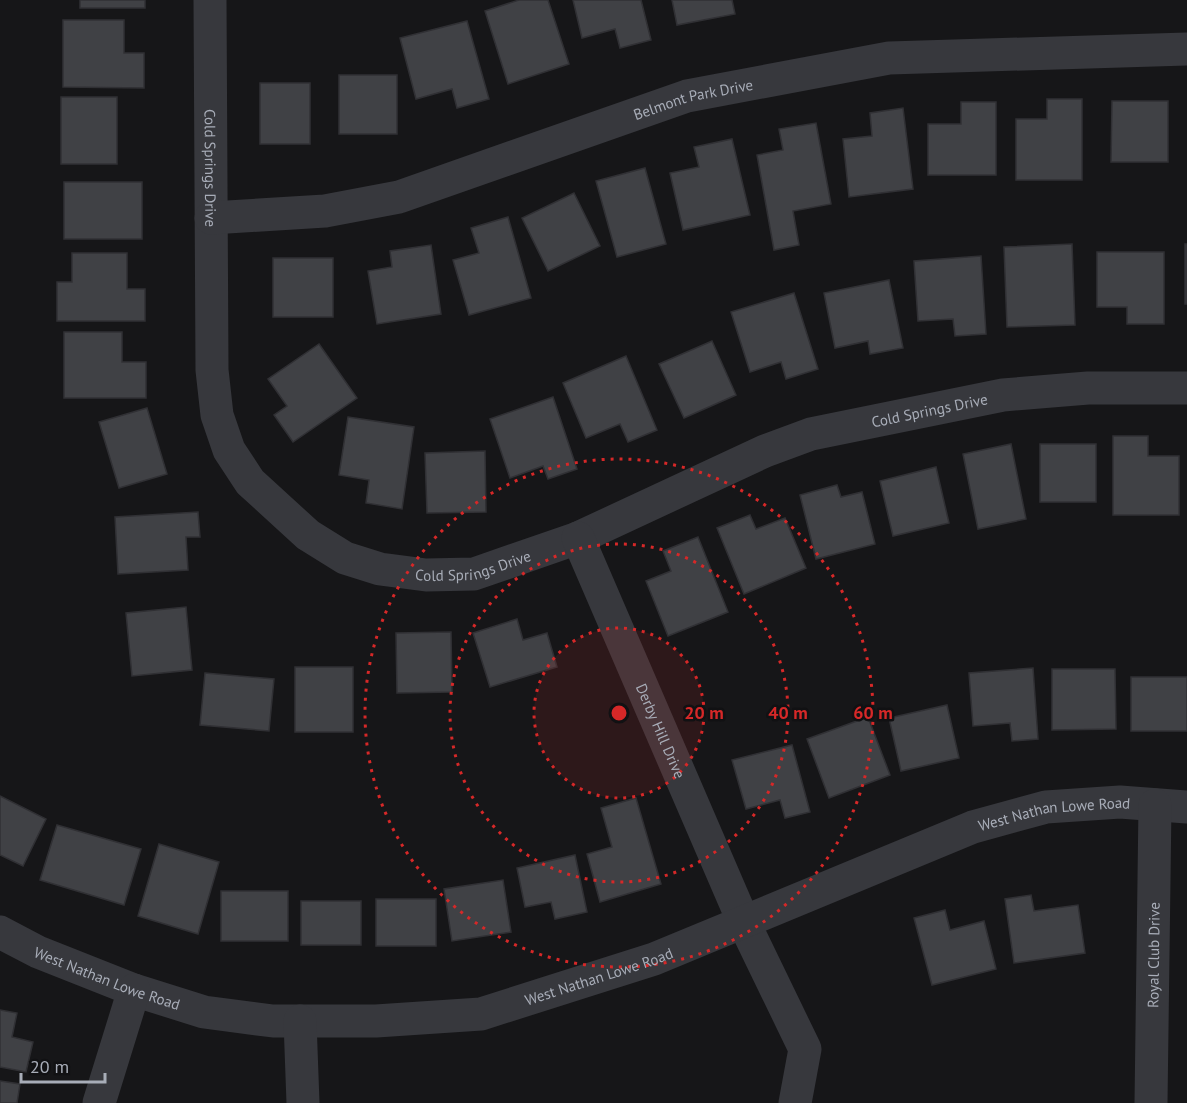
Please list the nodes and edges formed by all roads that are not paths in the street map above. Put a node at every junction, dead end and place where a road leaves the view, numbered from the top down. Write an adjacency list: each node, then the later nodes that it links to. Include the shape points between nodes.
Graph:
1 (210, 0): 3 (street, Cold Springs Drive)
2 (1187, 50): 3 (street, Belmont Park Drive, via 889,58 687,96 399,197 325,211)
3 (211, 218): 5 (street, Cold Springs Drive, via 212,370 217,415 229,450 250,482 308,536 345,558 380,569 426,575 474,573)
4 (1187, 388): 5 (street, Cold Springs Drive, via 1088,388 1004,395 811,434 765,451)
5 (578, 538): 7 (street, Derby Hill Drive)
6 (1171, 806): 7 (street, West Nathan Lowe Road, via 1120,802 1046,807 973,827); 14 (street, Royal Club Drive)
7 (744, 922): 10 (street, West Nathan Lowe Road, via 654,959 481,1014); 13 (street, Derby Hill Drive, via 805,1049)
8 (0, 932): 9 (street, West Nathan Lowe Road, via 38,952)
9 (134, 990): 10 (street, West Nathan Lowe Road, via 204,1012); 11 (street)
10 (300, 1021): 12 (street)
11 (99, 1103)
12 (303, 1103)
13 (795, 1103)
14 (1151, 1103)

